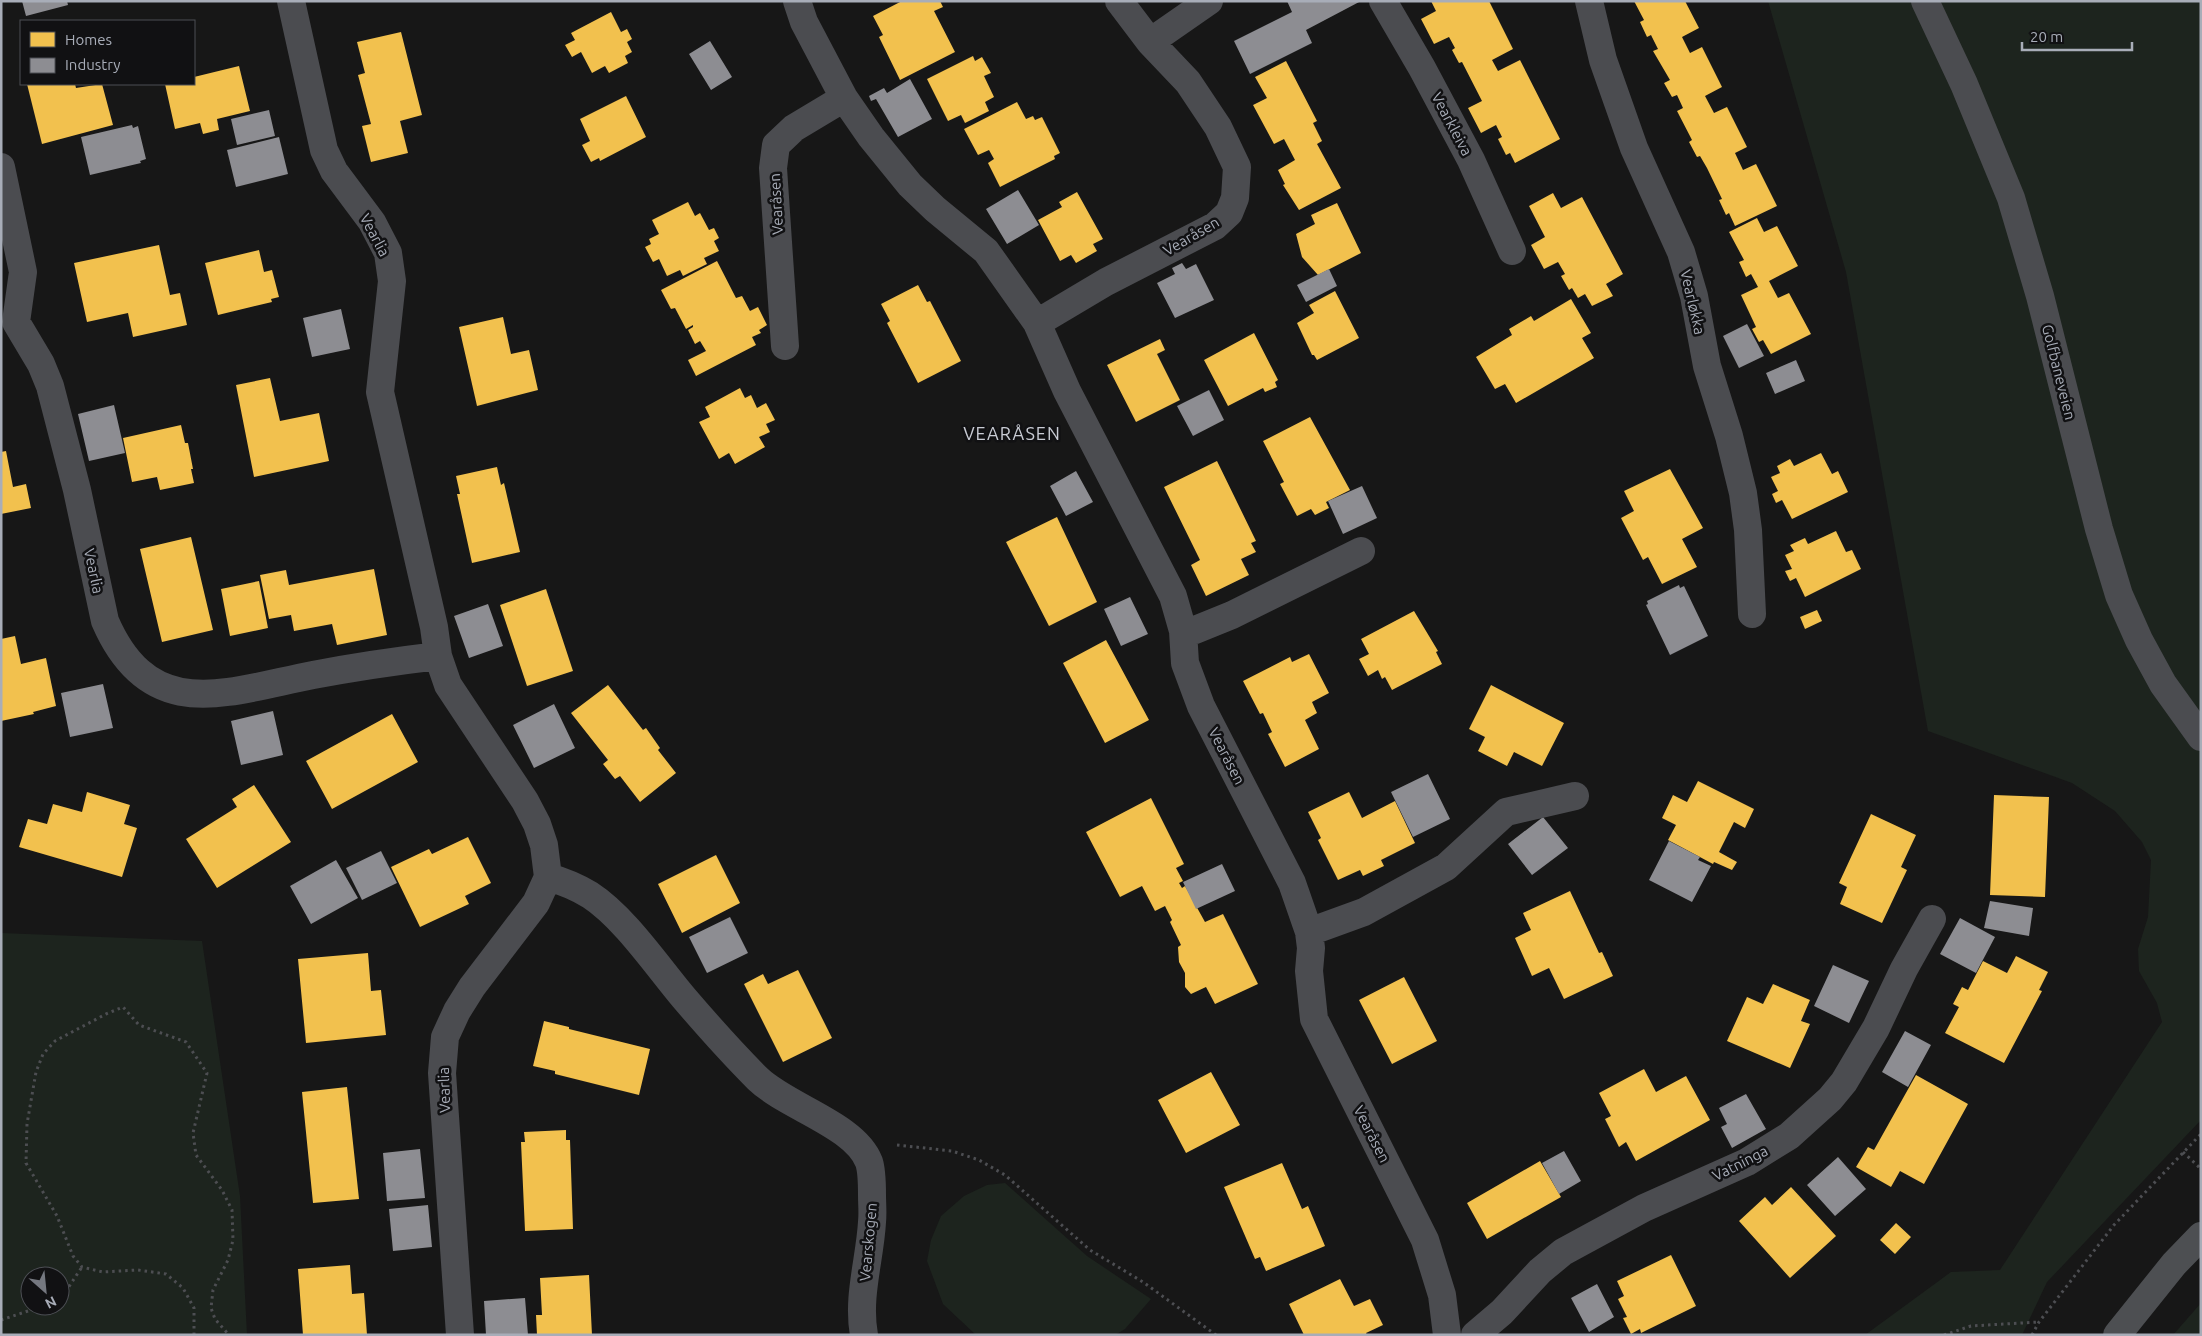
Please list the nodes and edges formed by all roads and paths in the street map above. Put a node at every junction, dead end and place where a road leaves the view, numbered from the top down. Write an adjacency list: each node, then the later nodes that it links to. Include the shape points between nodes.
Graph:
1 (291, 1): 17 (street, Vearlia, via 324,150 334,171 372,222 388,253 392,281 380,392 434,626)
2 (797, 1): 9 (street, Vearåsen, via 804,22)
3 (1120, 1): 8 (street, Vearåsen)
4 (1209, 1): 8 (street)
5 (1382, 1): 11 (street, Vearkleiva, via 1471,160)
6 (1589, 1): 15 (street, Vearløkka, via 1603,60 1634,148 1681,252 1694,296 1707,366 1743,493)
7 (1925, 1): 18 (street, Golfbaneveien, via 1964,84 2011,198 2119,595 2163,684)
8 (1150, 42): 12 (street, Vearåsen, via 1188,82 1218,127 1237,167 1235,198 1228,213 1215,226 1106,282)
9 (844, 98): 12 (street, Vearåsen, via 910,185 986,251); 13 (street, Vearåsen, via 794,128 776,145 773,168)
10 (1, 167): 17 (street, Vearlia, via 23,272 16,322 50,386 77,490 105,621 126,659 148,680 180,693 214,695 360,666)
11 (1512, 251)
12 (1037, 323): 16 (street, Vearåsen, via 1067,391 1173,596)
13 (784, 346)
14 (1361, 551): 16 (street, via 1232,615 1195,630)
15 (1752, 614)
16 (1183, 631): 22 (street, Vearåsen, via 1185,663 1201,706 1292,883)
17 (438, 656): 20 (street, Vearlia, via 448,685 537,824 544,845)
18 (2201, 737)
19 (1575, 796): 22 (street, via 1506,812 1446,867 1364,912)
20 (548, 877): 24 (street, via 590,895 617,918 720,1041 762,1083 849,1136); 35 (street, Vearlia, via 536,903 457,1010 445,1037 442,1073)
21 (1932, 920): 39 (street, Vatninga, via 1876,1028 1844,1082 1823,1106 1789,1136 1747,1162 1644,1208 1563,1252)
22 (1309, 932): 38 (street, Vearåsen, via 1314,1019 1425,1240 1442,1295)
23 (2201, 1134): 25 (path)
24 (863, 1151): 36 (street, Vearskogen, via 869,1162 872,1196 872,1223 864,1281); 37 (path, via 889,1144 952,1151 979,1160 1005,1175 1090,1250 1143,1282)
25 (2183, 1152): 26 (path); 32 (path, via 2114,1225)
26 (2201, 1169)
27 (2201, 1236): 42 (main road)
28 (82, 1267): 29 (path); 33 (path, via 103,1272 138,1270 166,1274 184,1288 194,1308); 34 (path, via 72,1256 57,1216 26,1163 27,1124 36,1072 43,1054 55,1042 123,1007 139,1025 186,1042 207,1073 193,1133 196,1154 232,1210 234,1240 213,1290 211,1308 215,1319)
29 (70, 1285)
30 (20, 1314): 31 (path)
31 (1, 1320)
32 (2039, 1322): 40 (path, via 1971,1326); 41 (path)
33 (194, 1335)
34 (229, 1335)
35 (460, 1335)
36 (864, 1335)
37 (1216, 1335)
38 (1447, 1335)
39 (1475, 1335)
40 (1944, 1335)
41 (2032, 1335)
42 (2117, 1335)

